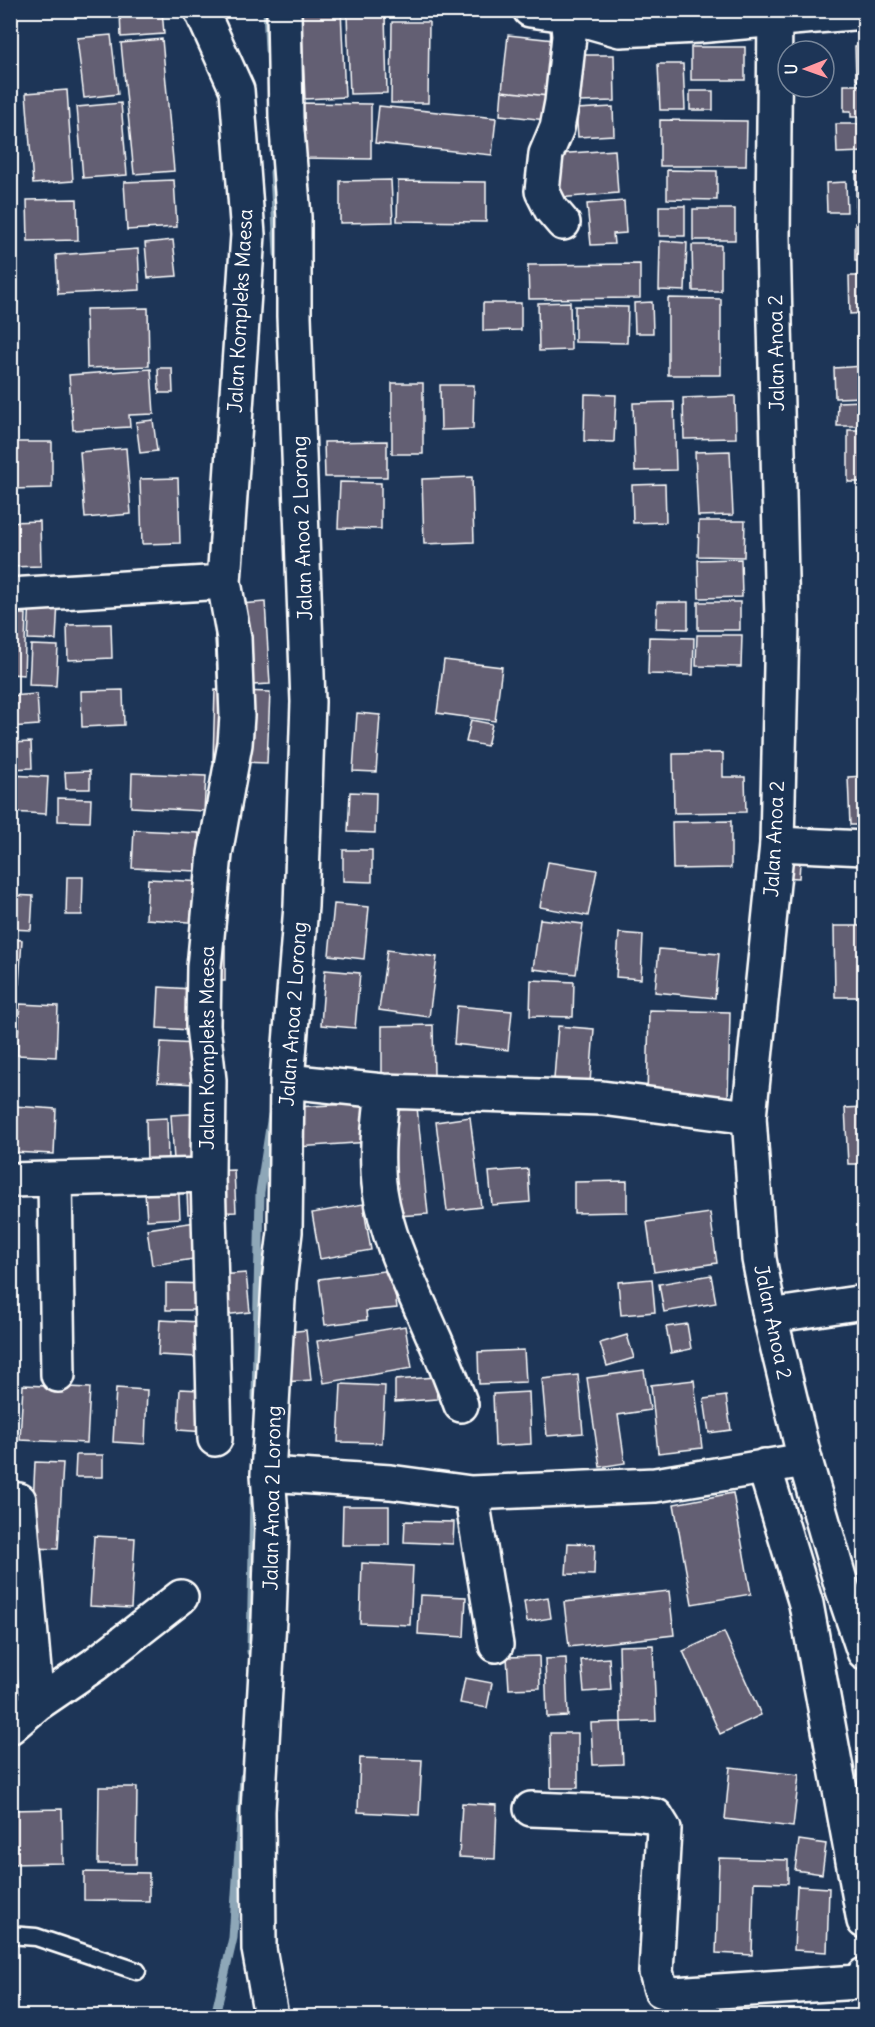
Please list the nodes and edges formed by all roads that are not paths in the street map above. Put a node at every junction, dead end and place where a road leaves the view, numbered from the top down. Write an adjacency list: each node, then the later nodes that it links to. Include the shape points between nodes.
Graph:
1 (201, 10): 8 (street, Jalan Kompleks Maesa, via 237,90 248,235)
2 (284, 10): 12 (street, Jalan Anoa 2 Lorong, via 308,702 301,906)
3 (530, 10): 5 (street)
4 (864, 12): 6 (street)
5 (567, 15): 6 (street, via 620,30); 7 (street, via 569,36 562,102 546,154 542,191)
6 (775, 15): 10 (street, Jalan Anoa 2, via 773,237 782,621)
7 (563, 223)
8 (224, 582): 9 (street); 15 (street, Jalan Kompleks Maesa, via 234,638 237,716 215,854 204,967)
9 (10, 595)
10 (777, 844): 11 (street); 14 (street, Jalan Anoa 2)
11 (864, 848)
12 (286, 1081): 13 (street); 25 (street, Jalan Anoa 2 Lorong, via 285,1232)
13 (383, 1091): 14 (street, via 602,1098); 21 (street, via 377,1136 380,1191 390,1235)
14 (749, 1117): 19 (street, Jalan Anoa 2, via 759,1259)
15 (208, 1175): 16 (street, Jalan Kompleks Maesa); 22 (street)
16 (55, 1179): 17 (street, Jalan Kompleks Maesa); 20 (street)
17 (10, 1180)
18 (864, 1302): 19 (street)
19 (770, 1316): 23 (street, Jalan Anoa 2)
20 (58, 1374)
21 (461, 1405)
22 (214, 1439)
23 (805, 1460): 24 (street); 30 (street, Jalan Anoa 2)
24 (764, 1466): 26 (street, via 655,1485); 34 (street, via 806,1604)
25 (268, 1474): 26 (street, via 390,1482); 38 (street, Jalan Anoa 2 Lorong, via 272,1529 258,1810 259,1949)
26 (471, 1493): 29 (street)
27 (20, 1500): 31 (street)
28 (181, 1597): 31 (street)
29 (496, 1645)
30 (864, 1652)
31 (37, 1704): 32 (street)
32 (10, 1727)
33 (531, 1809): 37 (street, via 656,1816 664,1829 656,1972 661,1990 673,1994 858,1982)
34 (864, 1921)
35 (10, 1935): 36 (lane, via 36,1937)
36 (137, 1971)
37 (864, 1975)
38 (271, 2016)

